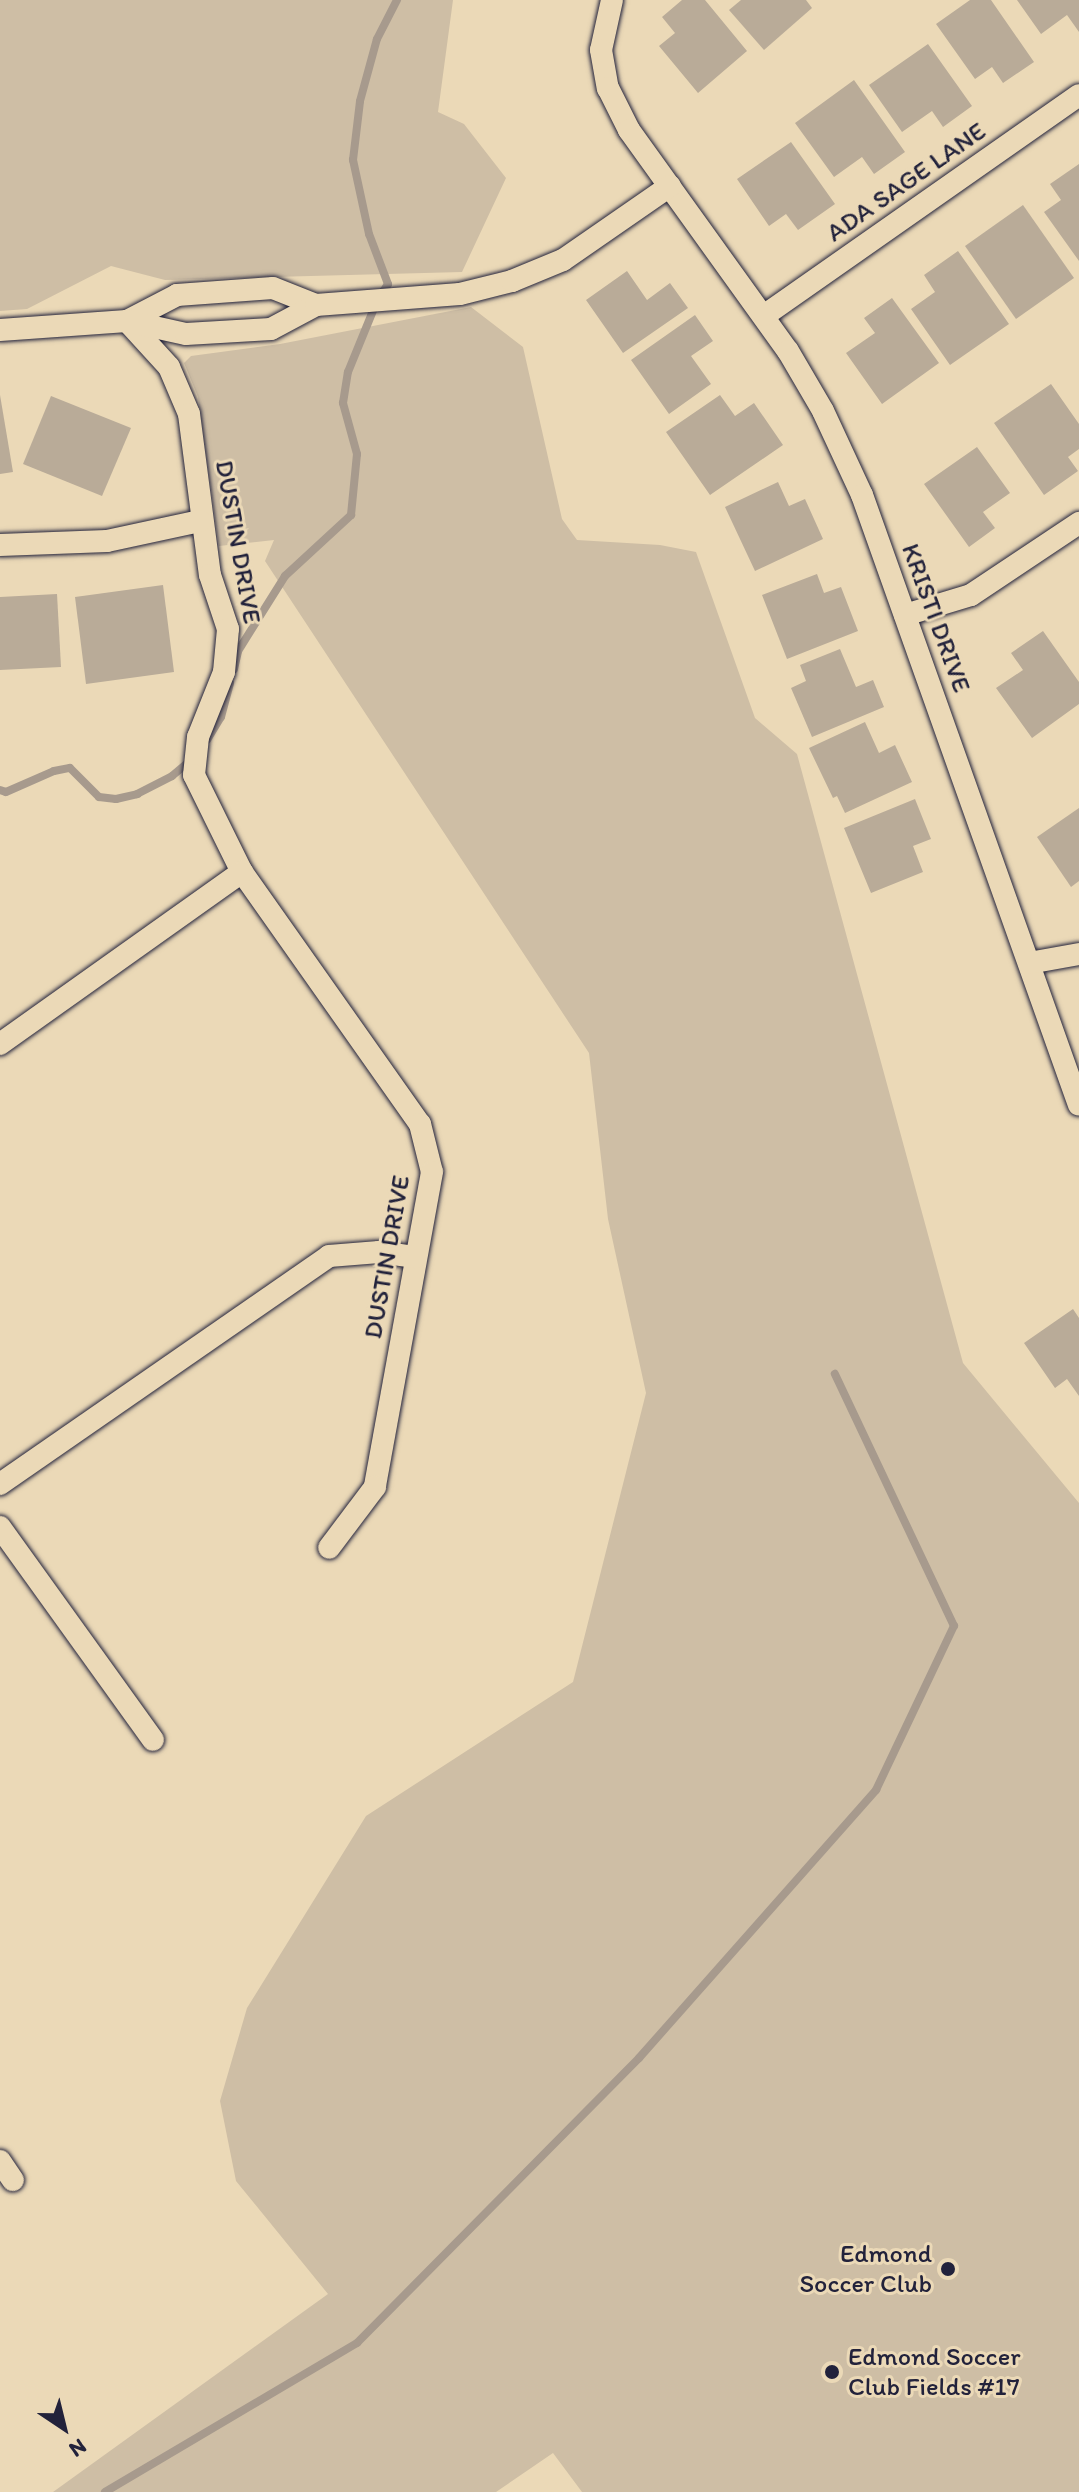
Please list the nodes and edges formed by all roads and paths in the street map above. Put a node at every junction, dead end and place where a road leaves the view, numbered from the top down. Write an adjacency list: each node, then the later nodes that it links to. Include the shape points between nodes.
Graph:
1 (612, 0): 3 (street, KRISTI DRIVE, via 601,50 608,88 629,130)
2 (1079, 95): 5 (street, ADA SAGE LANE)
3 (670, 186): 4 (street, via 563,260 512,281 460,294); 5 (street, KRISTI DRIVE)
4 (316, 305): 6 (street, via 271,329 186,334); 6 (street, via 273,288 177,295)
5 (765, 315): 11 (street, KRISTI DRIVE, via 823,411 862,495)
6 (127, 321): 7 (street); 8 (street, DUSTIN DRIVE, via 169,367 189,414)
7 (0, 330)
8 (200, 521): 10 (street, via 107,541); 12 (street, DUSTIN DRIVE, via 228,629 224,672 198,737 194,775)
9 (1079, 523): 11 (street, via 971,595)
10 (0, 545)
11 (905, 615): 14 (street, KRISTI DRIVE)
12 (242, 872): 15 (street); 17 (street, DUSTIN DRIVE, via 420,1124 432,1172)
13 (1079, 954): 14 (street)
14 (1029, 963): 16 (street, KRISTI DRIVE)
15 (0, 1044)
16 (1079, 1105)
17 (416, 1257): 18 (street, via 379,1252 329,1256); 20 (street, DUSTIN DRIVE, via 375,1487)
18 (0, 1484)
19 (0, 1527): 21 (street)
20 (329, 1548)
21 (153, 1740)
22 (0, 2161): 23 (street)
23 (13, 2180)

